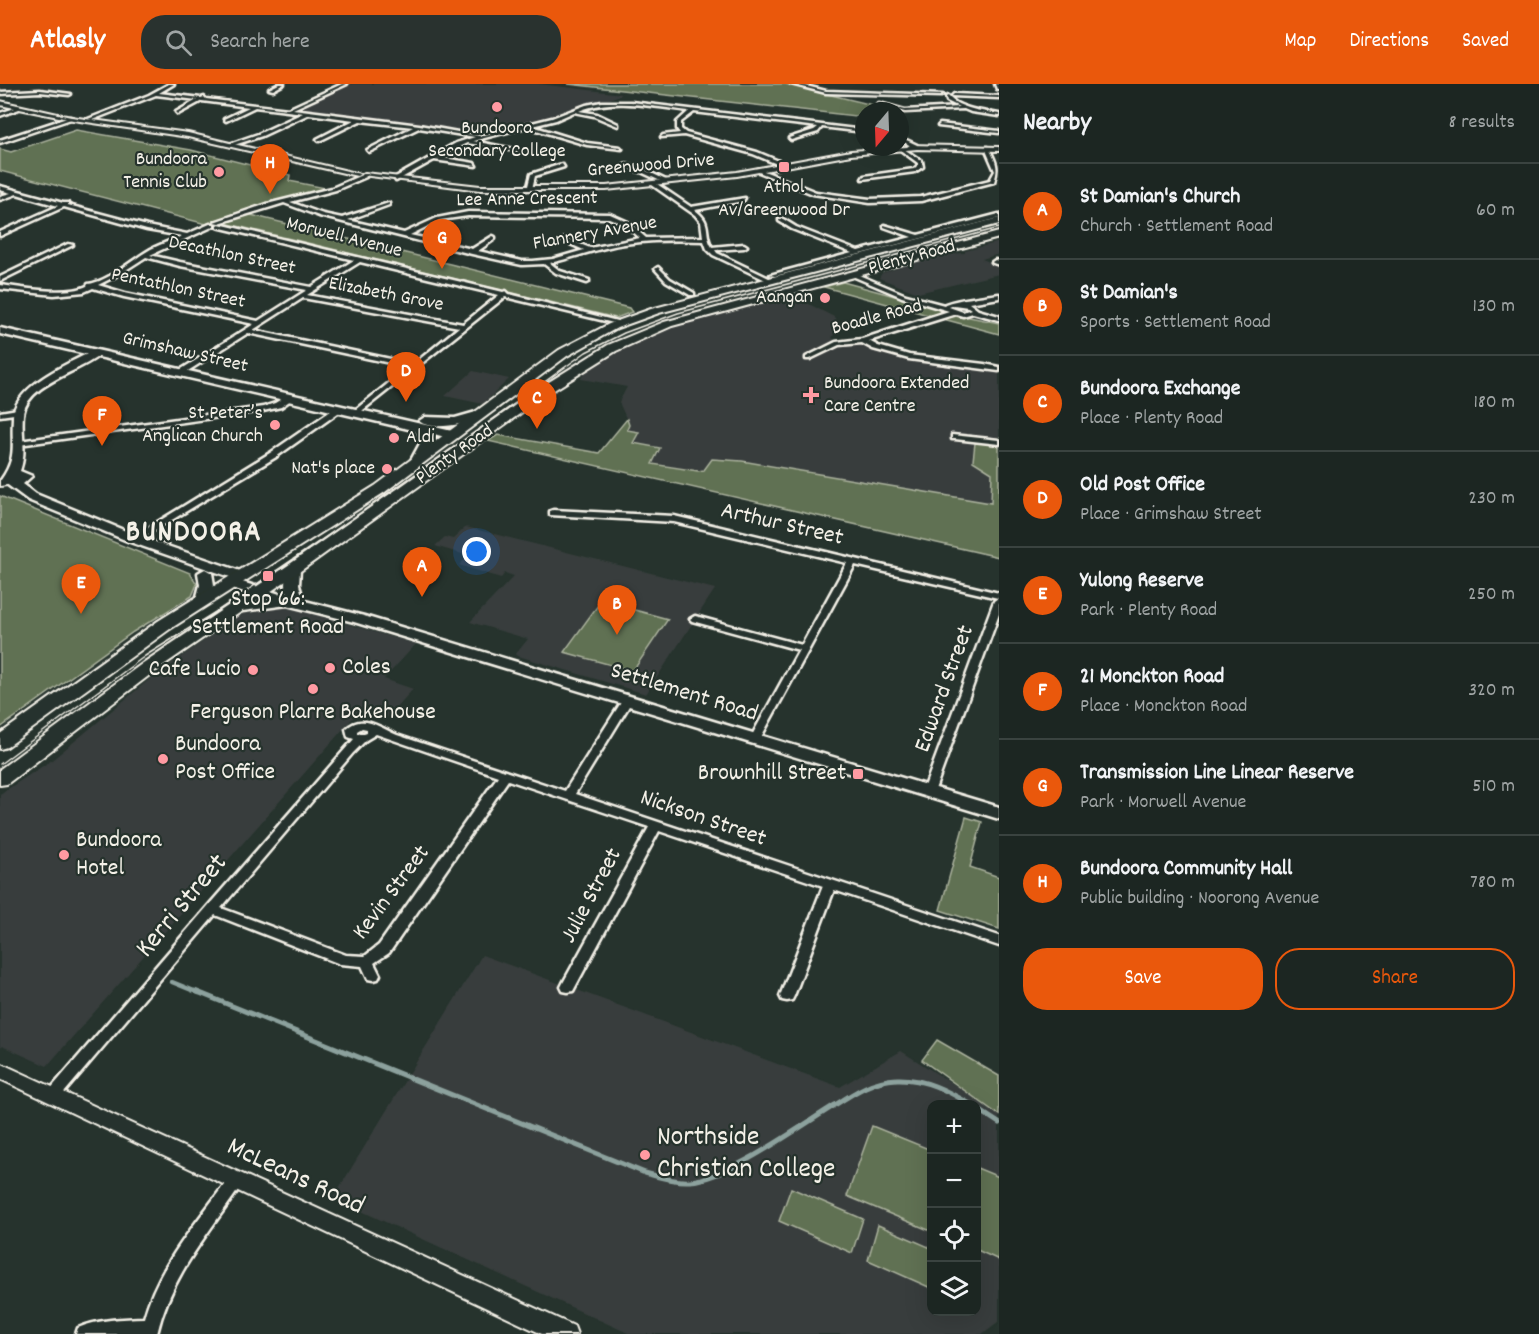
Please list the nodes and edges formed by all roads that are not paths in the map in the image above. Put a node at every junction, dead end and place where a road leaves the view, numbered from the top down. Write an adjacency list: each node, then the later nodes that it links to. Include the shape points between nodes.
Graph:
1 (172, 84): 8 (street)
2 (282, 84): 9 (street)
3 (345, 84): 24 (street)
4 (793, 84): 12 (street, via 826,92)
5 (886, 84): 12 (street)
6 (997, 84): 10 (street)
7 (150, 88): 8 (street)
8 (166, 88): 14 (street)
9 (271, 88)
10 (999, 88)
11 (0, 93): 13 (street)
12 (890, 93): 15 (street)
13 (69, 94)
14 (157, 94): 17 (street); 20 (street)
15 (947, 94): 16 (street); 23 (street, via 949,100)
16 (999, 97)
17 (204, 98): 21 (street); 29 (street)
18 (115, 100): 20 (street)
19 (0, 103): 22 (street, Greenwood Drive)
20 (134, 103): 35 (street)
21 (256, 105): 24 (street); 36 (street)
22 (20, 108): 30 (street); 32 (street, Greenwood Drive)
23 (965, 108): 27 (street); 31 (street)
24 (289, 109): 28 (street)
25 (572, 111): 26 (street, via 608,103); 38 (street, via 595,115); 41 (street)
26 (692, 111): 34 (street); 45 (street, via 679,122)
27 (909, 111)
28 (311, 112): 33 (street); 52 (street)
29 (178, 113)
30 (0, 115)
31 (999, 115)
32 (72, 117): 35 (street, Greenwood Drive); 51 (street)
33 (361, 118): 40 (street); 49 (street)
34 (753, 118): 37 (street); 42 (street)
35 (90, 120): 52 (street, Greenwood Drive)
36 (226, 120)
37 (744, 124)
38 (616, 125)
39 (940, 125): 44 (street)
40 (419, 126): 47 (street); 59 (street)
41 (525, 126): 47 (street); 54 (street, via 580,142)
42 (820, 126): 43 (street); 48 (street)
43 (855, 130)
44 (999, 132)
45 (684, 134): 46 (street); 64 (street)
46 (663, 136)
47 (479, 137): 50 (street)
48 (791, 139)
49 (319, 140)
50 (467, 141): 60 (street); 62 (street)
51 (0, 142)
52 (231, 145): 69 (street, Greenwood Drive)
53 (909, 145): 56 (street)
54 (620, 148)
55 (909, 148): 56 (street, Greenwood Drive)
56 (913, 148): 57 (street, Greenwood Drive); 70 (street, via 921,166 915,170)
57 (987, 148): 58 (street, Greenwood Drive); 67 (street)
58 (999, 149)
59 (369, 151)
60 (520, 151)
61 (855, 154): 64 (street, Greenwood Drive)
62 (433, 158): 63 (street); 71 (street)
63 (474, 165)
64 (784, 165): 68 (street, Greenwood Drive)
65 (561, 166): 75 (street, via 533,175)
66 (624, 166): 72 (street)
67 (998, 168): 78 (street, via 996,177 988,183 927,198)
68 (757, 170): 72 (street, Greenwood Drive); 78 (street, via 807,190)
69 (361, 175): 71 (street, Greenwood Drive); 80 (street, via 329,191)
70 (864, 178)
71 (396, 179): 75 (street, Greenwood Drive)
72 (667, 182): 73 (street, Greenwood Drive)
73 (654, 184): 75 (street, Greenwood Drive); 84 (street)
74 (0, 188): 76 (street)
75 (529, 189)
76 (18, 192): 77 (street); 81 (street)
77 (0, 198)
78 (845, 198): 83 (street)
79 (743, 199): 84 (street)
80 (283, 201): 88 (street, Flannery Avenue); 91 (street)
81 (66, 204): 94 (street); 97 (street, via 95,215)
82 (387, 204): 88 (street)
83 (840, 206)
84 (691, 209): 101 (street, via 704,222)
85 (618, 212): 86 (street)
86 (610, 216): 95 (street, Lee Anne Crescent, via 468,214 439,219); 100 (street, Lee Anne Crescent, via 626,223)
87 (999, 216): 93 (street)
88 (342, 220): 95 (street, Flannery Avenue)
89 (781, 220): 108 (street)
90 (999, 221): 93 (highway, Plenty Road)
91 (219, 224): 97 (street); 110 (street, Morwell Avenue)
92 (886, 226): 98 (street)
93 (966, 227): 98 (street); 112 (highway, Plenty Road)
94 (0, 234)
95 (405, 235): 107 (street, Flannery Avenue)
96 (999, 235): 113 (highway, Plenty Road)
97 (186, 236): 109 (street)
98 (918, 237): 108 (street)
99 (494, 238): 107 (street)
100 (644, 239): 101 (street, Flannery Avenue); 106 (street, Flannery Avenue)
101 (706, 239): 105 (street)
102 (565, 240): 106 (street)
103 (70, 245): 118 (street)
104 (744, 246): 105 (street)
105 (710, 249): 117 (street)
106 (591, 250): 111 (street, Flannery Avenue)
107 (472, 252): 111 (street, Flannery Avenue, via 517,262)
108 (858, 253): 115 (street)
109 (145, 255): 122 (street); 124 (street, Decathlon Street)
110 (358, 260): 124 (street); 125 (street, Morwell Avenue)
111 (546, 262): 120 (street, via 558,272)
112 (833, 265): 115 (highway, Plenty Road); 116 (highway)
113 (878, 267): 116 (highway, Plenty Road); 121 (street, via 871,274)
114 (658, 269): 126 (street, via 668,280)
115 (789, 273): 117 (highway, Plenty Road)
116 (855, 273): 119 (highway, Plenty Road); 121 (street)
117 (772, 278): 136 (highway, Plenty Road)
118 (0, 279)
119 (833, 279): 121 (street); 142 (highway, Plenty Road, via 668,324)
120 (587, 281)
121 (875, 282): 131 (street, via 904,296)
122 (91, 286): 123 (street, via 60,295); 135 (street, Pentathlon Street)
123 (2, 287)
124 (312, 289): 127 (street)
125 (506, 293): 136 (street, Morwell Avenue); 137 (street)
126 (693, 294)
127 (302, 296): 135 (street); 137 (street, Elizabeth Grove)
128 (999, 296): 129 (street)
129 (979, 300): 130 (street); 132 (street)
130 (962, 303): 131 (street); 132 (street)
131 (948, 305): 133 (street)
132 (973, 309): 133 (street); 134 (street)
133 (954, 312): 141 (street, Boadle Road)
134 (999, 318)
135 (259, 323): 139 (street)
136 (622, 323): 140 (highway, Plenty Road)
137 (464, 326): 145 (street)
138 (0, 331): 143 (main road, Grimshaw Street)
139 (246, 332): 145 (street); 147 (street)
140 (586, 340): 142 (highway); 153 (highway, Plenty Road, via 563,352)
141 (863, 341): 144 (street, Boadle Road, via 838,343); 146 (street, via 920,358)
142 (612, 348): 157 (highway, Plenty Road, via 561,379)
143 (97, 353): 147 (main road, Grimshaw Street); 150 (main road, via 34,389)
144 (808, 358)
145 (414, 366): 151 (street)
146 (999, 369)
147 (183, 372): 148 (main road, Grimshaw Street)
148 (291, 397): 149 (main road, Grimshaw Street); 159 (street, via 269,408)
149 (341, 408): 151 (main road, Grimshaw Street); 163 (street, via 273,455)
150 (18, 411): 152 (street); 159 (main road)
151 (360, 412): 154 (main road, Grimshaw Street)
152 (0, 414)
153 (476, 416): 154 (main road, via 455,422); 155 (highway, Plenty Road)
154 (415, 424): 155 (main road, Grimshaw Street); 160 (main road, via 429,438)
155 (455, 433): 157 (highway, Grimshaw Street); 160 (highway, Plenty Road)
156 (955, 437): 158 (street)
157 (478, 439): 165 (highway, Plenty Road)
158 (999, 442)
159 (19, 445): 161 (main road)
160 (416, 462): 167 (highway, Plenty Road, via 342,515)
161 (12, 478): 163 (main road, via 32,497)
162 (553, 513): 164 (street, Arthur Street, via 674,519)
163 (134, 539): 166 (main road); 167 (main road)
164 (852, 562): 169 (street, Arthur Street); 175 (street)
165 (293, 569): 168 (highway, Plenty Road); 170 (main road)
166 (205, 573): 167 (main road); 171 (main road)
167 (236, 580): 168 (main road, Settlement Road); 171 (highway, Plenty Road)
168 (264, 589): 170 (main road, Settlement Road); 173 (highway, Plenty Road)
169 (999, 596)
170 (294, 599): 173 (main road); 176 (main road, Settlement Road)
171 (203, 600): 178 (highway, Plenty Road)
172 (999, 601): 184 (street, Edward Street)
173 (235, 608): 177 (highway, Plenty Road)
174 (695, 619): 175 (street)
175 (805, 649): 180 (street)
176 (627, 701): 180 (main road, Settlement Road); 185 (street)
177 (90, 712): 178 (highway, via 40,739 26,734); 183 (highway, Plenty Road)
178 (30, 724): 181 (highway, Plenty Road)
179 (365, 734): 182 (street, Nickson Street, via 393,737); 189 (street, Kerri Street)
180 (755, 739): 184 (main road, Settlement Road)
181 (0, 743)
182 (505, 775): 185 (street, Nickson Street); 191 (street, Kevin Street, via 384,949)
183 (0, 779)
184 (929, 792): 186 (main road, Settlement Road)
185 (568, 796): 187 (street, Nickson Street)
186 (999, 813)
187 (656, 825): 188 (street, Nickson Street); 193 (street, Julie Street)
188 (830, 884): 190 (street, Nickson Street); 194 (street)
189 (212, 909): 191 (street, Kevin Street, via 345,960); 196 (street, Kerri Street)
190 (999, 941)
191 (366, 962): 192 (street)
192 (373, 975)
193 (568, 987)
194 (787, 996)
195 (0, 1071): 196 (street, McLeans Road)
196 (54, 1096): 197 (street, McLeans Road)
197 (236, 1182): 198 (street, via 172,1274 159,1298); 200 (street, McLeans Road)
198 (150, 1330): 199 (street, via 111,1328)
199 (84, 1334)
200 (566, 1334)

